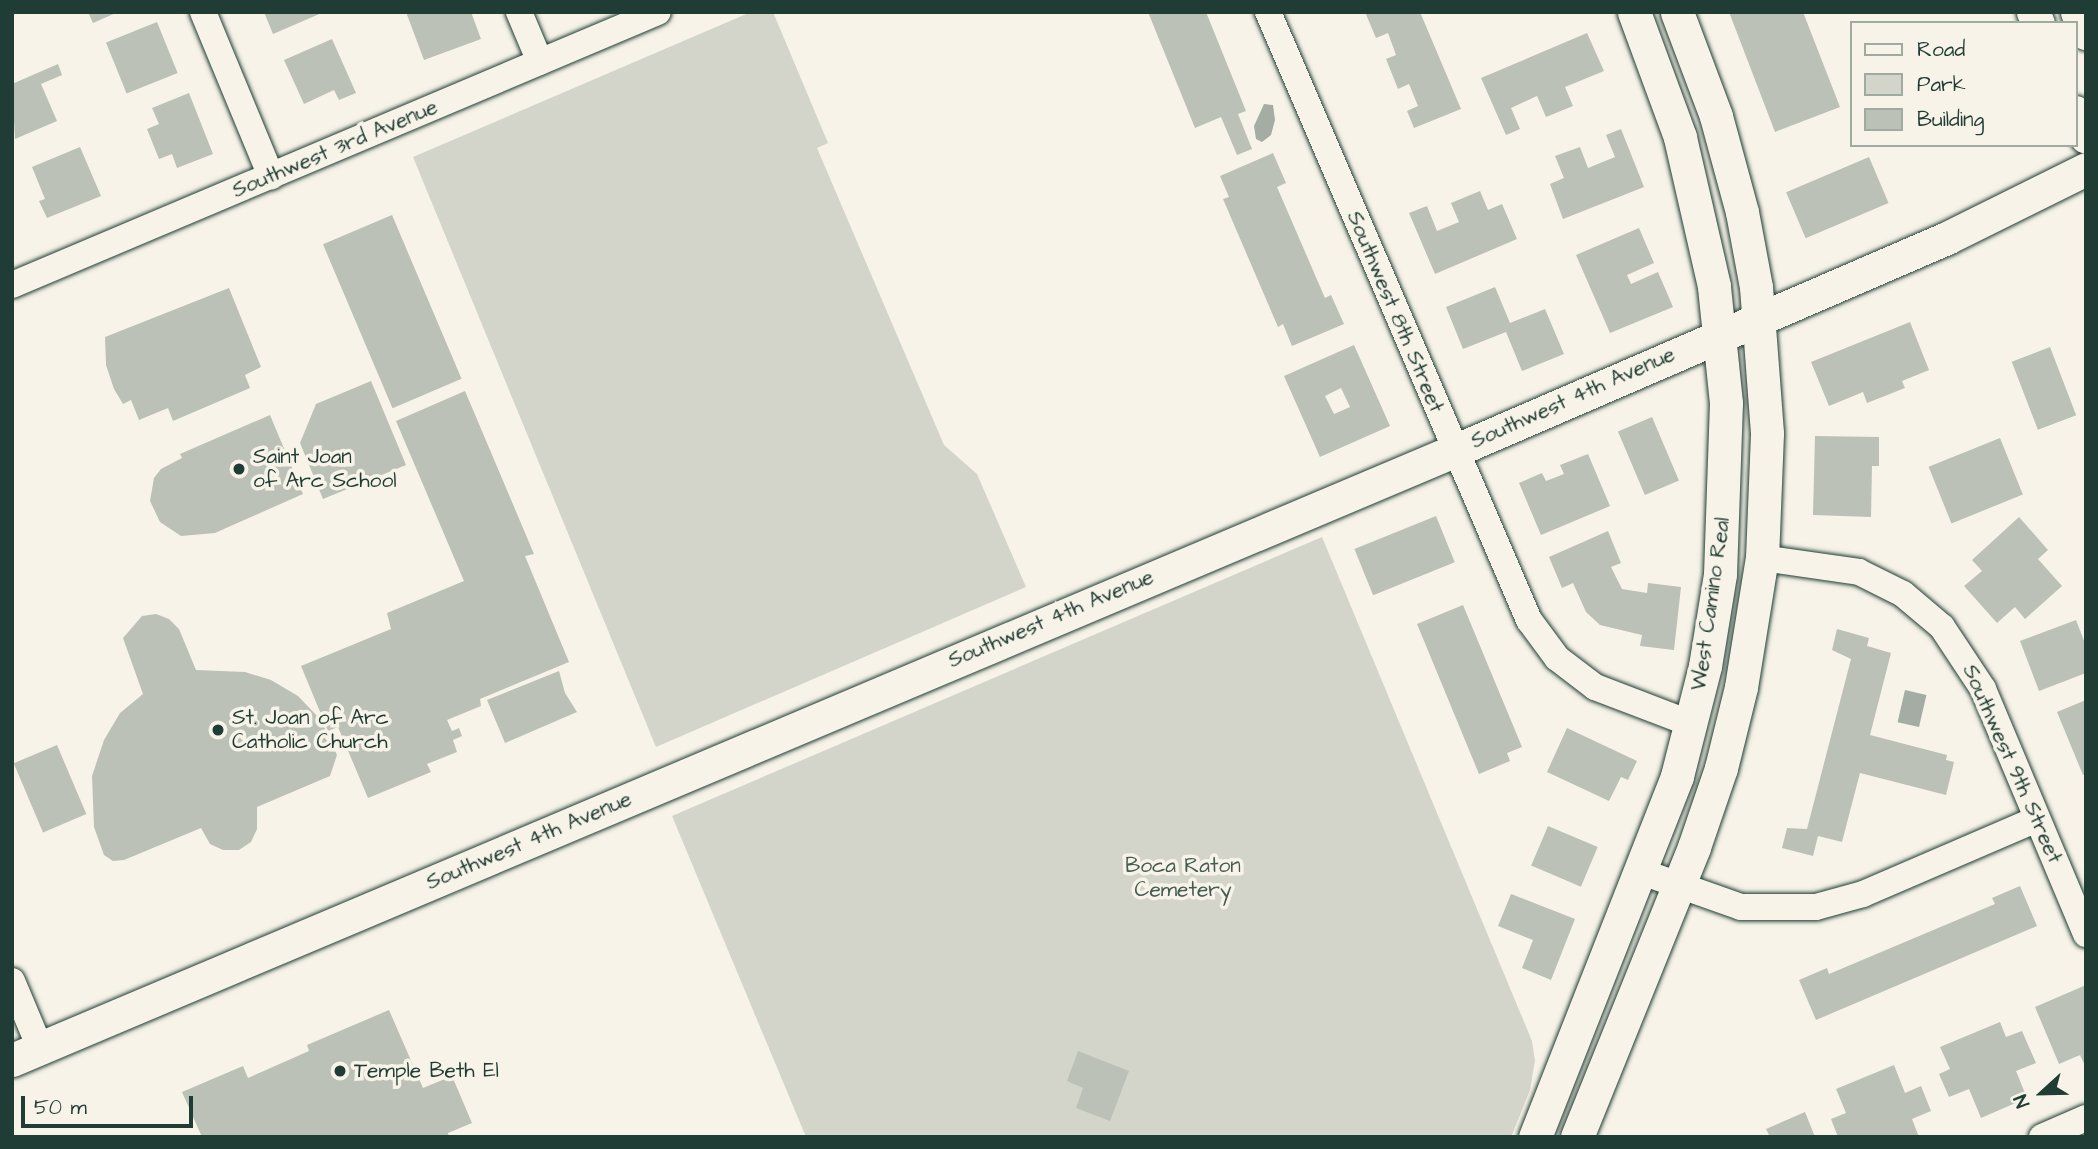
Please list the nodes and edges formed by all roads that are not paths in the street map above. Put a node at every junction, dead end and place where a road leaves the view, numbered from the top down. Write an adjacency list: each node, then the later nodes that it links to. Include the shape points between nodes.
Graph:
1 (203, 12): 13 (street)
2 (519, 12): 9 (street)
3 (658, 12): 9 (street, Southwest 3rd Avenue)
4 (1268, 12): 17 (street, Southwest 8th Street)
5 (1634, 12): 16 (street, West Camino Real, via 1691,178)
6 (1677, 12): 15 (street, West Camino Real, via 1716,116 1742,212)
7 (2077, 12): 8 (street)
8 (2086, 33)
9 (540, 62): 13 (street, Southwest 3rd Avenue)
10 (2077, 117): 11 (street)
11 (2086, 137)
12 (2086, 169): 15 (street, Southwest 4th Avenue, via 1947,238)
13 (271, 176): 14 (street, Southwest 3rd Avenue)
14 (12, 285)
15 (1759, 317): 16 (street, Southwest 4th Avenue); 18 (street, West Camino Real, via 1767,433)
16 (1720, 334): 17 (street, Southwest 4th Avenue); 19 (street, West Camino Real, via 1726,403 1724,533 1715,614)
17 (1454, 451): 19 (street, Southwest 8th Street, via 1528,620 1558,658 1616,699); 25 (street, Southwest 4th Avenue)
18 (1762, 558): 20 (street, Southwest 9th Street, via 1859,572 1924,609 1972,667); 22 (street, West Camino Real, via 1732,728)
19 (1692, 724): 21 (street, West Camino Real)
20 (2037, 819): 22 (street, via 1863,894 1816,908 1741,907); 23 (street, Southwest 9th Street)
21 (1642, 872): 22 (street); 27 (street, West Camino Real)
22 (1678, 886): 28 (street, West Camino Real)
23 (2086, 934)
24 (12, 981): 25 (street)
25 (26, 1054)
26 (2086, 1118): 29 (street)
27 (1535, 1137)
28 (1577, 1137)
29 (2042, 1137)

